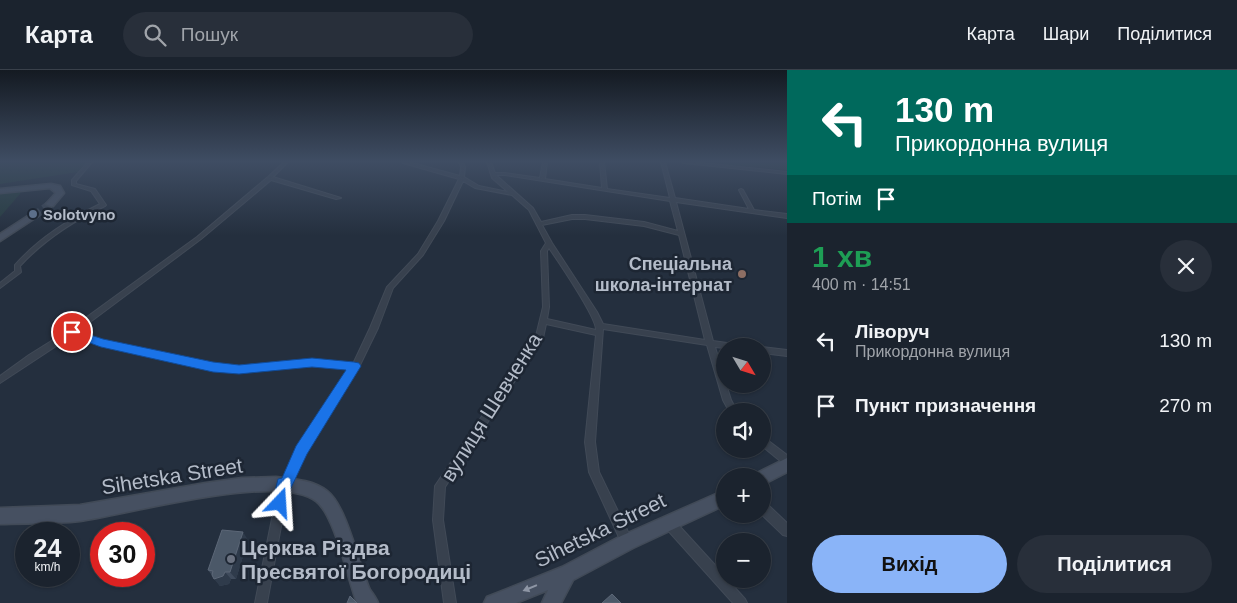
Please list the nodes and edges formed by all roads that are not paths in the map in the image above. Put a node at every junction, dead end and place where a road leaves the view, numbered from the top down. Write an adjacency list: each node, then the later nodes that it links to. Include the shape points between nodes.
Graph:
1 (81, 187): 25 (street, via 93,190 103,205 64,224 23,260 17,266 18,272)
2 (259, 187): 28 (street, via 199,238)
3 (300, 187): 15 (street)
4 (459, 187): 13 (street)
5 (477, 187): 13 (street); 14 (street)
6 (505, 187): 14 (street)
7 (585, 187): 10 (street)
8 (604, 187): 10 (street)
9 (670, 187): 16 (street)
10 (604, 190): 16 (street)
11 (741, 190): 18 (street)
12 (0, 191): 17 (street, via 45,189 53,196)
13 (457, 191): 33 (street, via 420,254 390,287)
14 (513, 194): 21 (street, via 531,209)
15 (338, 198)
16 (674, 200): 18 (street); 22 (street)
17 (47, 204)
18 (752, 212): 20 (street)
19 (30, 216): 23 (street)
20 (787, 216)
21 (539, 224): 22 (street, via 572,216 644,224); 24 (street)
22 (682, 234): 29 (street)
23 (0, 237)
24 (549, 242): 26 (street, вулиця Шевченка, via 544,251); 27 (street, via 593,312)
25 (0, 286)
26 (544, 321): 27 (street); 50 (street, вулиця Шевченка, via 540,336 440,486 438,520)
27 (599, 329): 29 (street); 46 (street, via 590,442 594,472)
28 (72, 332): 33 (street, via 101,343 213,367 239,369 312,362); 34 (street)
29 (710, 344): 30 (street); 35 (street)
30 (716, 345)
31 (771, 351): 32 (street)
32 (787, 353)
33 (354, 366): 40 (street, via 301,451)
34 (0, 380)
35 (729, 403)
36 (771, 448): 37 (street)
37 (787, 461)
38 (787, 465): 39 (street)
39 (771, 473)
40 (285, 484): 42 (street, Sihetska Street, via 198,492 81,513); 48 (street); 49 (street, Sihetska Street, via 311,489 322,496 333,511)
41 (716, 501): 44 (street, Sihetska Street)
42 (0, 516)
43 (771, 516): 45 (street)
44 (668, 522): 46 (street, Sihetska Street); 53 (street)
45 (787, 531)
46 (627, 542): 47 (street, Sihetska Street)
47 (567, 574): 51 (street, Sihetska Street, one-way to 51); 52 (street)
48 (261, 603)
49 (369, 603)
50 (450, 603)
51 (493, 603)
52 (551, 603)
53 (741, 603)

